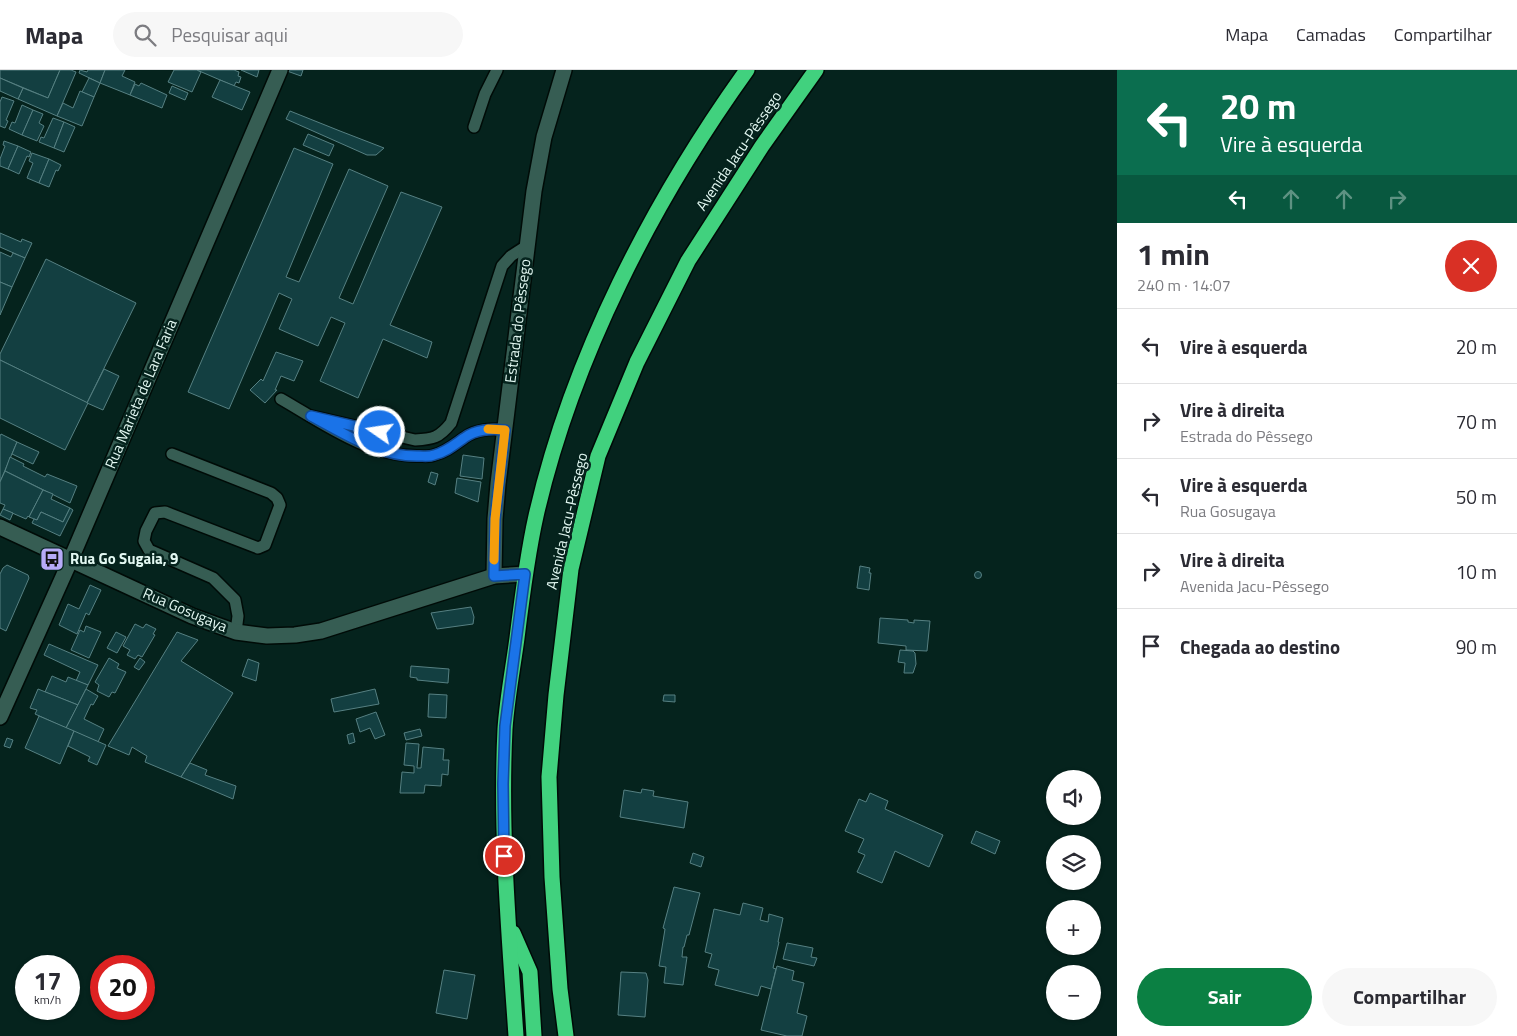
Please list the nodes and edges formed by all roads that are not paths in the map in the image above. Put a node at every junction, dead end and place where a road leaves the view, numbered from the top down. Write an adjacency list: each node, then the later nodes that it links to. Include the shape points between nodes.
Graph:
1 (280, 70): 13 (street, Rua Marieta de Lara Faria)
2 (497, 70): 6 (lane)
3 (564, 70): 7 (street, Estrada do Pêssego, via 544,137)
4 (747, 70): 14 (highway, Avenida Jacu-Pêssego, via 663,201 580,372 536,516)
5 (816, 70): 21 (highway, Avenida Jacu-Pêssego, via 762,146 688,261 637,362 598,456 571,569 549,776 552,877)
6 (474, 127)
7 (528, 245): 9 (lane, via 502,266 451,423 442,434 415,440); 10 (street, Estrada do Pêssego)
8 (281, 399): 9 (lane)
9 (311, 416): 10 (lane, via 377,449 407,456 433,456 452,448 465,436 484,429)
10 (505, 430): 15 (street, Estrada do Pêssego, via 495,519)
11 (172, 454): 16 (lane, via 271,494 280,505 265,545 258,548 165,512 155,513 146,531 144,541 149,550 213,578 235,600)
12 (0, 527): 13 (street, Rua Gosugaya)
13 (71, 558): 16 (street, Rua Gosugaya, via 192,616); 17 (street, Rua Marieta de Lara Faria)
14 (525, 574): 15 (street, Rua Gosugaya); 18 (highway, Avenida Jacu-Pêssego, via 505,726 504,856)
15 (494, 576): 16 (street, Rua Gosugaya, via 321,631 276,636)
16 (236, 632)
17 (0, 717)
18 (508, 920): 19 (highway, Avenida Jacu-Pêssego); 20 (highway, via 530,972)
19 (516, 1036)
20 (534, 1036)
21 (566, 1036)

